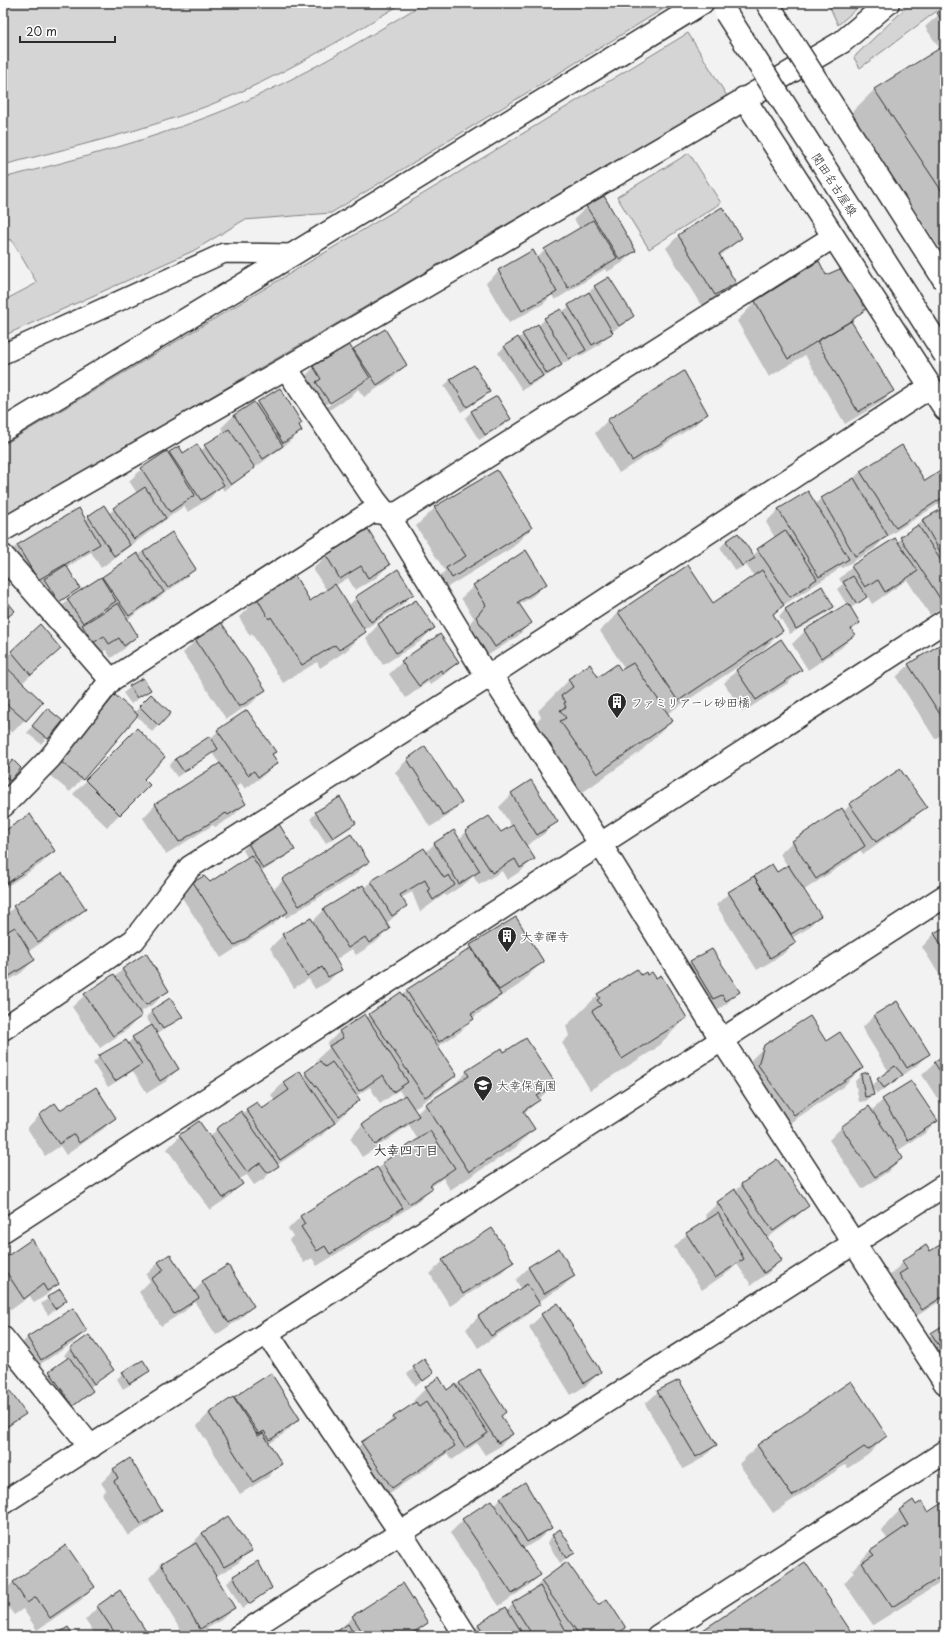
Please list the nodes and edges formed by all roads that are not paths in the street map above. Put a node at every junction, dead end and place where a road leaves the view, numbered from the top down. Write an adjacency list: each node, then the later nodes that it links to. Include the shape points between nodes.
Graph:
1 (702, 3): 7 (street)
2 (766, 3): 8 (street, bridge)
3 (888, 3): 5 (street, via 842,42)
4 (726, 13): 10 (street, 関田名古屋線, bridge)
5 (744, 98): 6 (street); 11 (street)
6 (833, 237): 12 (street); 15 (street, via 398,513)
7 (294, 254): 9 (lane, via 224,253); 14 (street)
8 (945, 281)
9 (3, 354)
10 (945, 355)
11 (286, 368): 15 (street); 16 (street)
12 (930, 387): 13 (street); 19 (street)
13 (945, 409)
14 (3, 430)
15 (386, 514): 19 (street, via 481,667); 20 (street, via 373,511)
16 (3, 530)
17 (3, 556): 20 (street)
18 (945, 621): 22 (street)
19 (491, 675): 22 (street); 24 (street, via 190,867 134,940)
20 (111, 680): 21 (street, via 50,758)
21 (3, 806)
22 (601, 844): 25 (street); 27 (street)
23 (945, 896): 25 (street)
24 (3, 1029)
25 (721, 1039): 28 (street); 29 (street)
26 (945, 1185): 28 (street)
27 (3, 1231)
28 (853, 1244): 31 (street); 35 (street)
29 (267, 1333): 32 (street); 35 (street)
30 (3, 1338): 32 (street)
31 (945, 1383)
32 (91, 1447): 34 (street)
33 (945, 1452): 38 (street)
34 (3, 1503)
35 (400, 1532): 36 (street); 37 (street)
36 (239, 1636)
37 (466, 1636)
38 (658, 1636)

